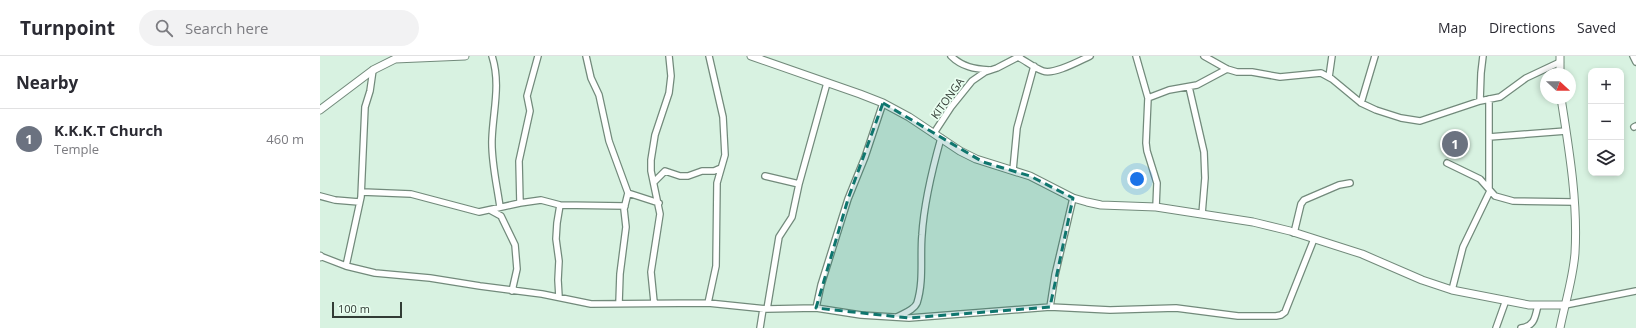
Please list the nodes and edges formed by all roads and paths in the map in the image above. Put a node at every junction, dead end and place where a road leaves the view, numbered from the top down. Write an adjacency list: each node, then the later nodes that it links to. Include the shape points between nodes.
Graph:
1 (465, 56): 17 (street)
2 (492, 56): 56 (street, via 497,92 492,144)
3 (538, 56): 52 (street, via 527,96 530,111 519,161)
4 (586, 56): 47 (street, via 591,78 599,95 609,140)
5 (670, 56): 42 (street, via 669,93 655,135 651,160)
6 (709, 56): 39 (street, via 724,126 725,155)
7 (751, 56): 25 (street)
8 (951, 56): 23 (street, via 960,64 980,70)
9 (1019, 56): 20 (street); 23 (street, KITONGA)
10 (1090, 56): 20 (street, via 1056,71 1043,71)
11 (1136, 56): 27 (street)
12 (1204, 56): 21 (street)
13 (1332, 56): 24 (street)
14 (1375, 56): 31 (street)
15 (1483, 56): 29 (street)
16 (1633, 56): 19 (street)
17 (414, 57): 22 (street, via 395,60)
18 (1560, 59): 28 (street, via 1526,78 1500,97)
19 (1636, 62)
20 (1034, 66): 40 (street, via 1017,128)
21 (1226, 69): 24 (street, via 1280,76 1316,73); 26 (street, via 1203,83)
22 (373, 70): 33 (street); 46 (street, via 365,107)
23 (992, 70): 35 (street, KITONGA, via 979,75 961,93)
24 (1329, 77): 31 (street)
25 (827, 83): 30 (street); 44 (street)
26 (1189, 87): 27 (street, via 1169,90); 59 (street, via 1204,152)
27 (1148, 98): 57 (street, via 1146,143 1158,190)
28 (1489, 99): 29 (street); 36 (street)
29 (1480, 101): 31 (street, via 1420,121 1386,114)
30 (883, 103): 35 (street); 75 (street, via 848,199)
31 (1361, 103)
32 (1562, 104): 34 (street)
33 (320, 110)
34 (1566, 131): 36 (street); 51 (street)
35 (934, 133): 37 (street)
36 (1489, 137): 45 (street)
37 (942, 138): 40 (street, via 976,159); 77 (street, via 924,211 922,266 917,302 914,307)
38 (1447, 163): 45 (street, via 1480,179)
39 (721, 168): 42 (street, via 688,176 665,171); 71 (street, via 716,192 716,266)
40 (1013, 170): 49 (street, via 1053,186)
41 (765, 176): 44 (street)
42 (654, 182): 53 (street)
43 (1350, 183): 60 (street, via 1304,200)
44 (799, 184): 76 (street, via 792,217 779,237)
45 (1490, 190): 51 (street, via 1495,196 1513,201); 65 (street, via 1463,247)
46 (362, 192): 50 (street); 58 (street, via 402,192 473,211)
47 (628, 193): 53 (street); 55 (street)
48 (320, 196): 50 (street)
49 (1073, 198): 57 (street, via 1101,205); 74 (street)
50 (359, 202): 63 (street)
51 (1574, 202): 73 (street, via 1575,254)
52 (520, 203): 54 (street, via 545,201); 56 (street)
53 (659, 203): 69 (street, via 659,224 651,272)
54 (560, 205): 55 (street); 67 (street, via 556,234)
55 (625, 206): 70 (street, via 626,227)
56 (500, 207): 58 (street)
57 (1156, 207): 59 (street)
58 (490, 210): 64 (street, via 500,216 515,245 517,269)
59 (1202, 214): 60 (street, via 1253,222)
60 (1294, 233): 61 (street)
61 (1314, 239): 65 (street, via 1362,254); 74 (street, via 1288,306 1281,315 1238,316 1176,308 1110,310)
62 (320, 257): 63 (street)
63 (346, 266): 64 (street, via 375,273)
64 (512, 290): 67 (street)
65 (1452, 290): 68 (street)
66 (1636, 291): 73 (street)
67 (560, 298): 70 (street, via 591,304)
68 (1506, 300): 72 (street); 79 (street)
69 (654, 302): 70 (street); 71 (street)
70 (619, 303)
71 (708, 303): 76 (street)
72 (1538, 305): 73 (street); 80 (street, via 1532,324)
73 (1565, 305): 81 (street)
74 (1050, 307): 77 (street)
75 (816, 308): 76 (street); 77 (street, via 861,316)
76 (765, 309): 78 (street)
77 (897, 317)
78 (760, 328)
79 (1496, 328)
80 (1521, 328)
81 (1561, 328)

